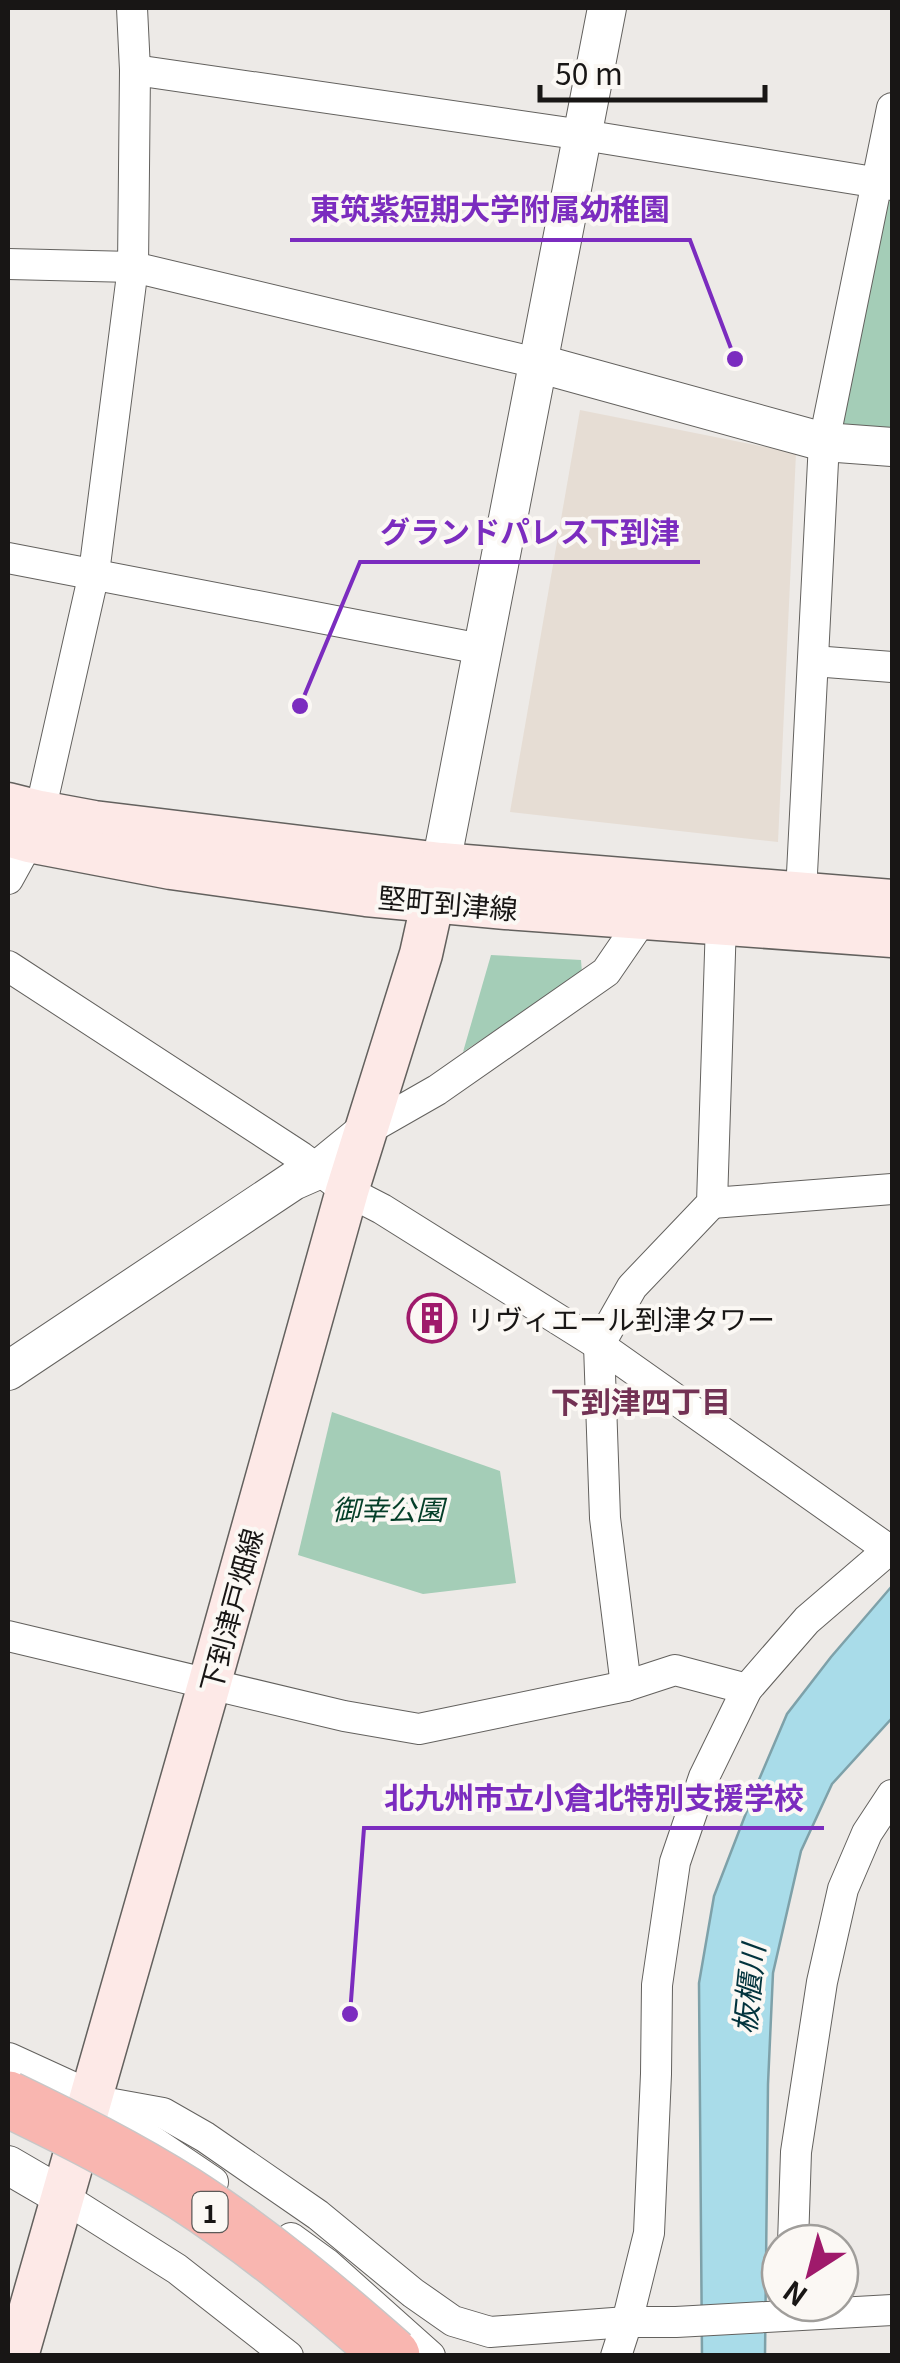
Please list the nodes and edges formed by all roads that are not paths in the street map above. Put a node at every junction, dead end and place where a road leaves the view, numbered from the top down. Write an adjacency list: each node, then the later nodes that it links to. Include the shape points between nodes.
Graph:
1 (132, 8): 3 (street)
2 (607, 8): 5 (street)
3 (135, 70): 5 (street); 8 (street)
4 (892, 108): 6 (street)
5 (583, 136): 6 (street); 9 (street)
6 (885, 184): 10 (street)
7 (8, 264): 8 (street)
8 (134, 267): 9 (street); 13 (street)
9 (536, 364): 10 (street); 14 (street)
10 (824, 442): 11 (street); 15 (street)
11 (892, 447)
12 (8, 558): 13 (street)
13 (94, 573): 14 (street); 17 (street)
14 (481, 649): 19 (street)
15 (813, 661): 16 (street); 20 (street)
16 (892, 667)
17 (21, 823): 18 (street); 19 (main road, 堅町到津線, via 172,868 366,895)
18 (8, 879)
19 (437, 883): 20 (main road, 堅町到津線); 22 (main road, 堅町到津線); 26 (main road, 下到津戸畑線)
20 (801, 893): 21 (main road, 堅町到津線)
21 (892, 901)
22 (642, 918): 23 (main road, 堅町到津線); 26 (street, via 606,972)
23 (721, 922): 24 (main road, 堅町到津線); 29 (street)
24 (892, 936)
25 (8, 966): 27 (street)
26 (367, 1130): 27 (main road, 下到津戸畑線)
27 (333, 1180): 30 (street); 31 (street, via 293,1181); 34 (main road, 下到津戸畑線)
28 (892, 1189): 29 (street)
29 (712, 1203): 30 (street, via 632,1288)
30 (599, 1345): 32 (street); 35 (street, via 605,1518)
31 (8, 1371)
32 (891, 1549): 36 (street, via 807,1620)
33 (8, 1636): 34 (street)
34 (210, 1685): 35 (street, via 419,1729); 40 (main road, 下到津戸畑線)
35 (626, 1686): 36 (street, via 675,1670)
36 (747, 1689): 48 (street, via 704,1777 675,1862 657,1986 648,2233)
37 (892, 1795): 44 (street, via 866,1833 844,1889 822,1982 796,2152)
38 (8, 2062): 40 (street)
39 (8, 2099): 52 (highway, 1, bridge, via 186,2195)
40 (91, 2100): 43 (main road, 下到津戸畑線); 48 (street, via 163,2113 205,2137 318,2215 453,2322 490,2332); 53 (street, via 327,2264)
41 (8, 2132): 51 (highway, via 165,2217)
42 (8, 2165): 43 (street)
43 (63, 2197): 49 (main road, 下到津戸畑線); 50 (street, via 177,2269)
44 (793, 2223)
45 (860, 2310): 46 (street)
46 (892, 2310)
47 (760, 2312): 48 (street)
48 (627, 2322): 54 (street)
49 (17, 2356)
50 (288, 2356)
51 (348, 2356)
52 (392, 2356)
53 (430, 2356)
54 (616, 2356)

